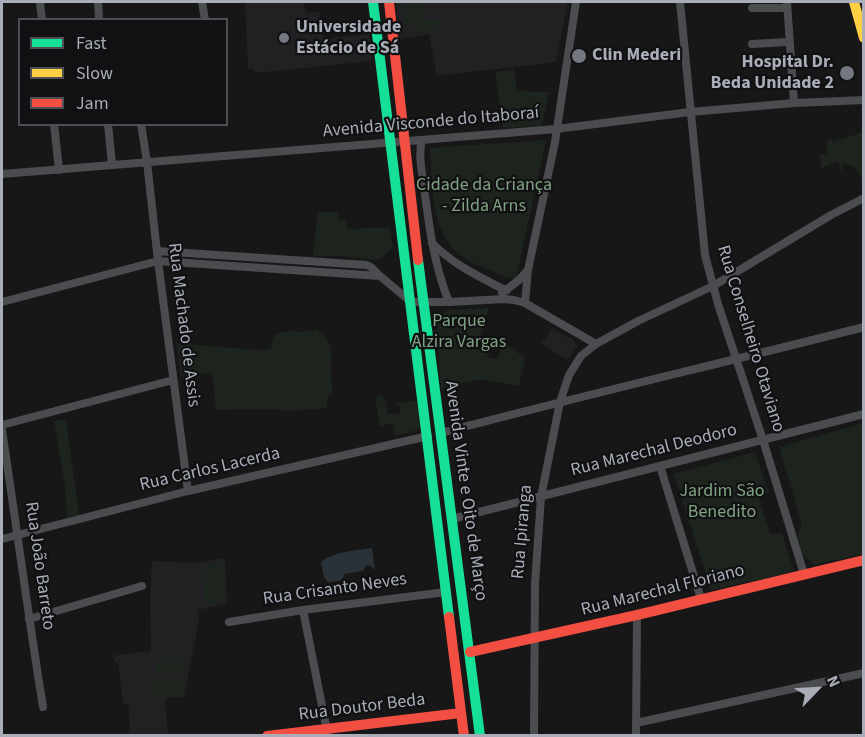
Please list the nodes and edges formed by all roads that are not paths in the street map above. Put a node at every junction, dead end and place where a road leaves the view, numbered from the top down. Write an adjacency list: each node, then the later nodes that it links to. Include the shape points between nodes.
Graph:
1 (40, 2): 11 (street)
2 (98, 2): 12 (street)
3 (202, 2): 13 (street)
4 (373, 2): 25 (main road, Avenida Vinte e Oito de Março)
5 (389, 2): 26 (main road, Avenida Vinte e Oito de Março)
6 (576, 2): 23 (street)
7 (680, 2): 19 (street, Rua Conselheiro Otaviano)
8 (854, 2): 14 (main road)
9 (787, 4): 10 (street); 15 (street)
10 (752, 8)
11 (42, 18)
12 (99, 18)
13 (205, 18)
14 (864, 38)
15 (789, 42): 16 (street); 18 (street)
16 (752, 44)
17 (864, 100): 18 (street, Avenida Visconde do Itaboraí)
18 (794, 103): 19 (street, Avenida Visconde do Itaboraí)
19 (690, 112): 23 (street, Avenida Visconde do Itaboraí); 35 (street, Rua Conselheiro Otaviano, via 705,255)
20 (54, 126): 29 (street)
21 (108, 126): 28 (street)
22 (141, 126): 27 (street, Rua Machado de Assis)
23 (556, 129): 24 (street, Avenida Visconde do Itaboraí); 34 (street)
24 (422, 140): 26 (street, Avenida Visconde do Itaboraí); 32 (street)
25 (391, 142): 26 (street, Avenida Visconde do Itaboraí); 27 (street, Avenida Visconde do Itaboraí); 39 (main road, Avenida Vinte e Oito de Março)
26 (405, 142): 40 (main road, Avenida Vinte e Oito de Março)
27 (147, 162): 28 (street, Avenida Visconde do Itaboraí); 33 (street, Rua Machado de Assis)
28 (112, 165): 29 (street, Avenida Visconde do Itaboraí)
29 (59, 170): 30 (street, Avenida Visconde do Itaboraí)
30 (2, 174)
31 (864, 198): 35 (street, Rua Ipiranga)
32 (432, 242): 36 (street, via 475,276); 41 (street)
33 (157, 256): 38 (street); 39 (street, via 282,265 367,265); 46 (street, Rua Machado de Assis)
34 (528, 270): 36 (street); 42 (street)
35 (713, 286): 44 (street, Rua Ipiranga); 45 (street, Rua Conselheiro Otaviano)
36 (507, 290): 37 (street)
37 (485, 300): 41 (street); 42 (street)
38 (2, 302)
39 (411, 302): 40 (street); 52 (main road, Avenida Vinte e Oito de Março)
40 (423, 302): 41 (street); 51 (main road, Avenida Vinte e Oito de Março)
41 (449, 302)
42 (525, 303): 44 (street)
43 (864, 327): 45 (street)
44 (596, 344): 47 (street, Rua Ipiranga, via 581,356 569,375)
45 (736, 360): 47 (street); 53 (street, Rua Conselheiro Otaviano)
46 (173, 380): 49 (street); 55 (street, Rua Machado de Assis)
47 (560, 402): 51 (street); 56 (street, Rua Ipiranga)
48 (864, 414): 53 (street, Rua Marechal Deodoro)
49 (2, 425)
50 (2, 430): 58 (street, Rua João Barreto)
51 (441, 433): 57 (main road, Avenida Vinte e Oito de Março)
52 (428, 436): 55 (street, Rua Carlos Lacerda); 63 (main road, Avenida Vinte e Oito de Março)
53 (762, 440): 54 (street, Rua Marechal Deodoro); 61 (street, Rua Conselheiro Otaviano)
54 (660, 466): 56 (street, Rua Marechal Deodoro); 64 (street)
55 (188, 491): 58 (street, Rua Carlos Lacerda)
56 (541, 497): 57 (street, Rua Marechal Deodoro); 69 (street, Rua Ipiranga)
57 (452, 519): 70 (main road, Avenida Vinte e Oito de Março)
58 (18, 535): 59 (street, Rua Carlos Lacerda); 67 (street, Rua João Barreto)
59 (2, 539)
60 (864, 560): 61 (main road, Rua Marechal Floriano)
61 (804, 574): 64 (main road, Rua Marechal Floriano)
62 (142, 586): 67 (street)
63 (446, 592): 65 (street, Rua Crisanto Neves); 71 (main road, Avenida Vinte e Oito de Março)
64 (701, 599): 66 (main road, Rua Marechal Floriano)
65 (303, 610): 68 (street, Rua Crisanto Neves); 76 (street)
66 (637, 615): 69 (main road, Rua Marechal Floriano); 75 (street)
67 (29, 619): 73 (street, Rua João Barreto)
68 (229, 622)
69 (534, 639): 70 (main road, Rua Marechal Floriano); 80 (street, Rua Ipiranga)
70 (470, 652): 71 (main road, Rua Marechal Floriano); 79 (main road, Avenida Vinte e Oito de Março)
71 (453, 656): 74 (main road, Avenida Vinte e Oito de Março)
72 (864, 674): 75 (street)
73 (43, 707)
74 (461, 713): 76 (main road, Rua Doutor Beda); 78 (main road, Avenida Vinte e Oito de Março)
75 (636, 723): 81 (street)
76 (327, 732): 77 (main road, Rua Doutor Beda)
77 (267, 735)
78 (464, 735)
79 (480, 735)
80 (534, 735)
81 (636, 735)

